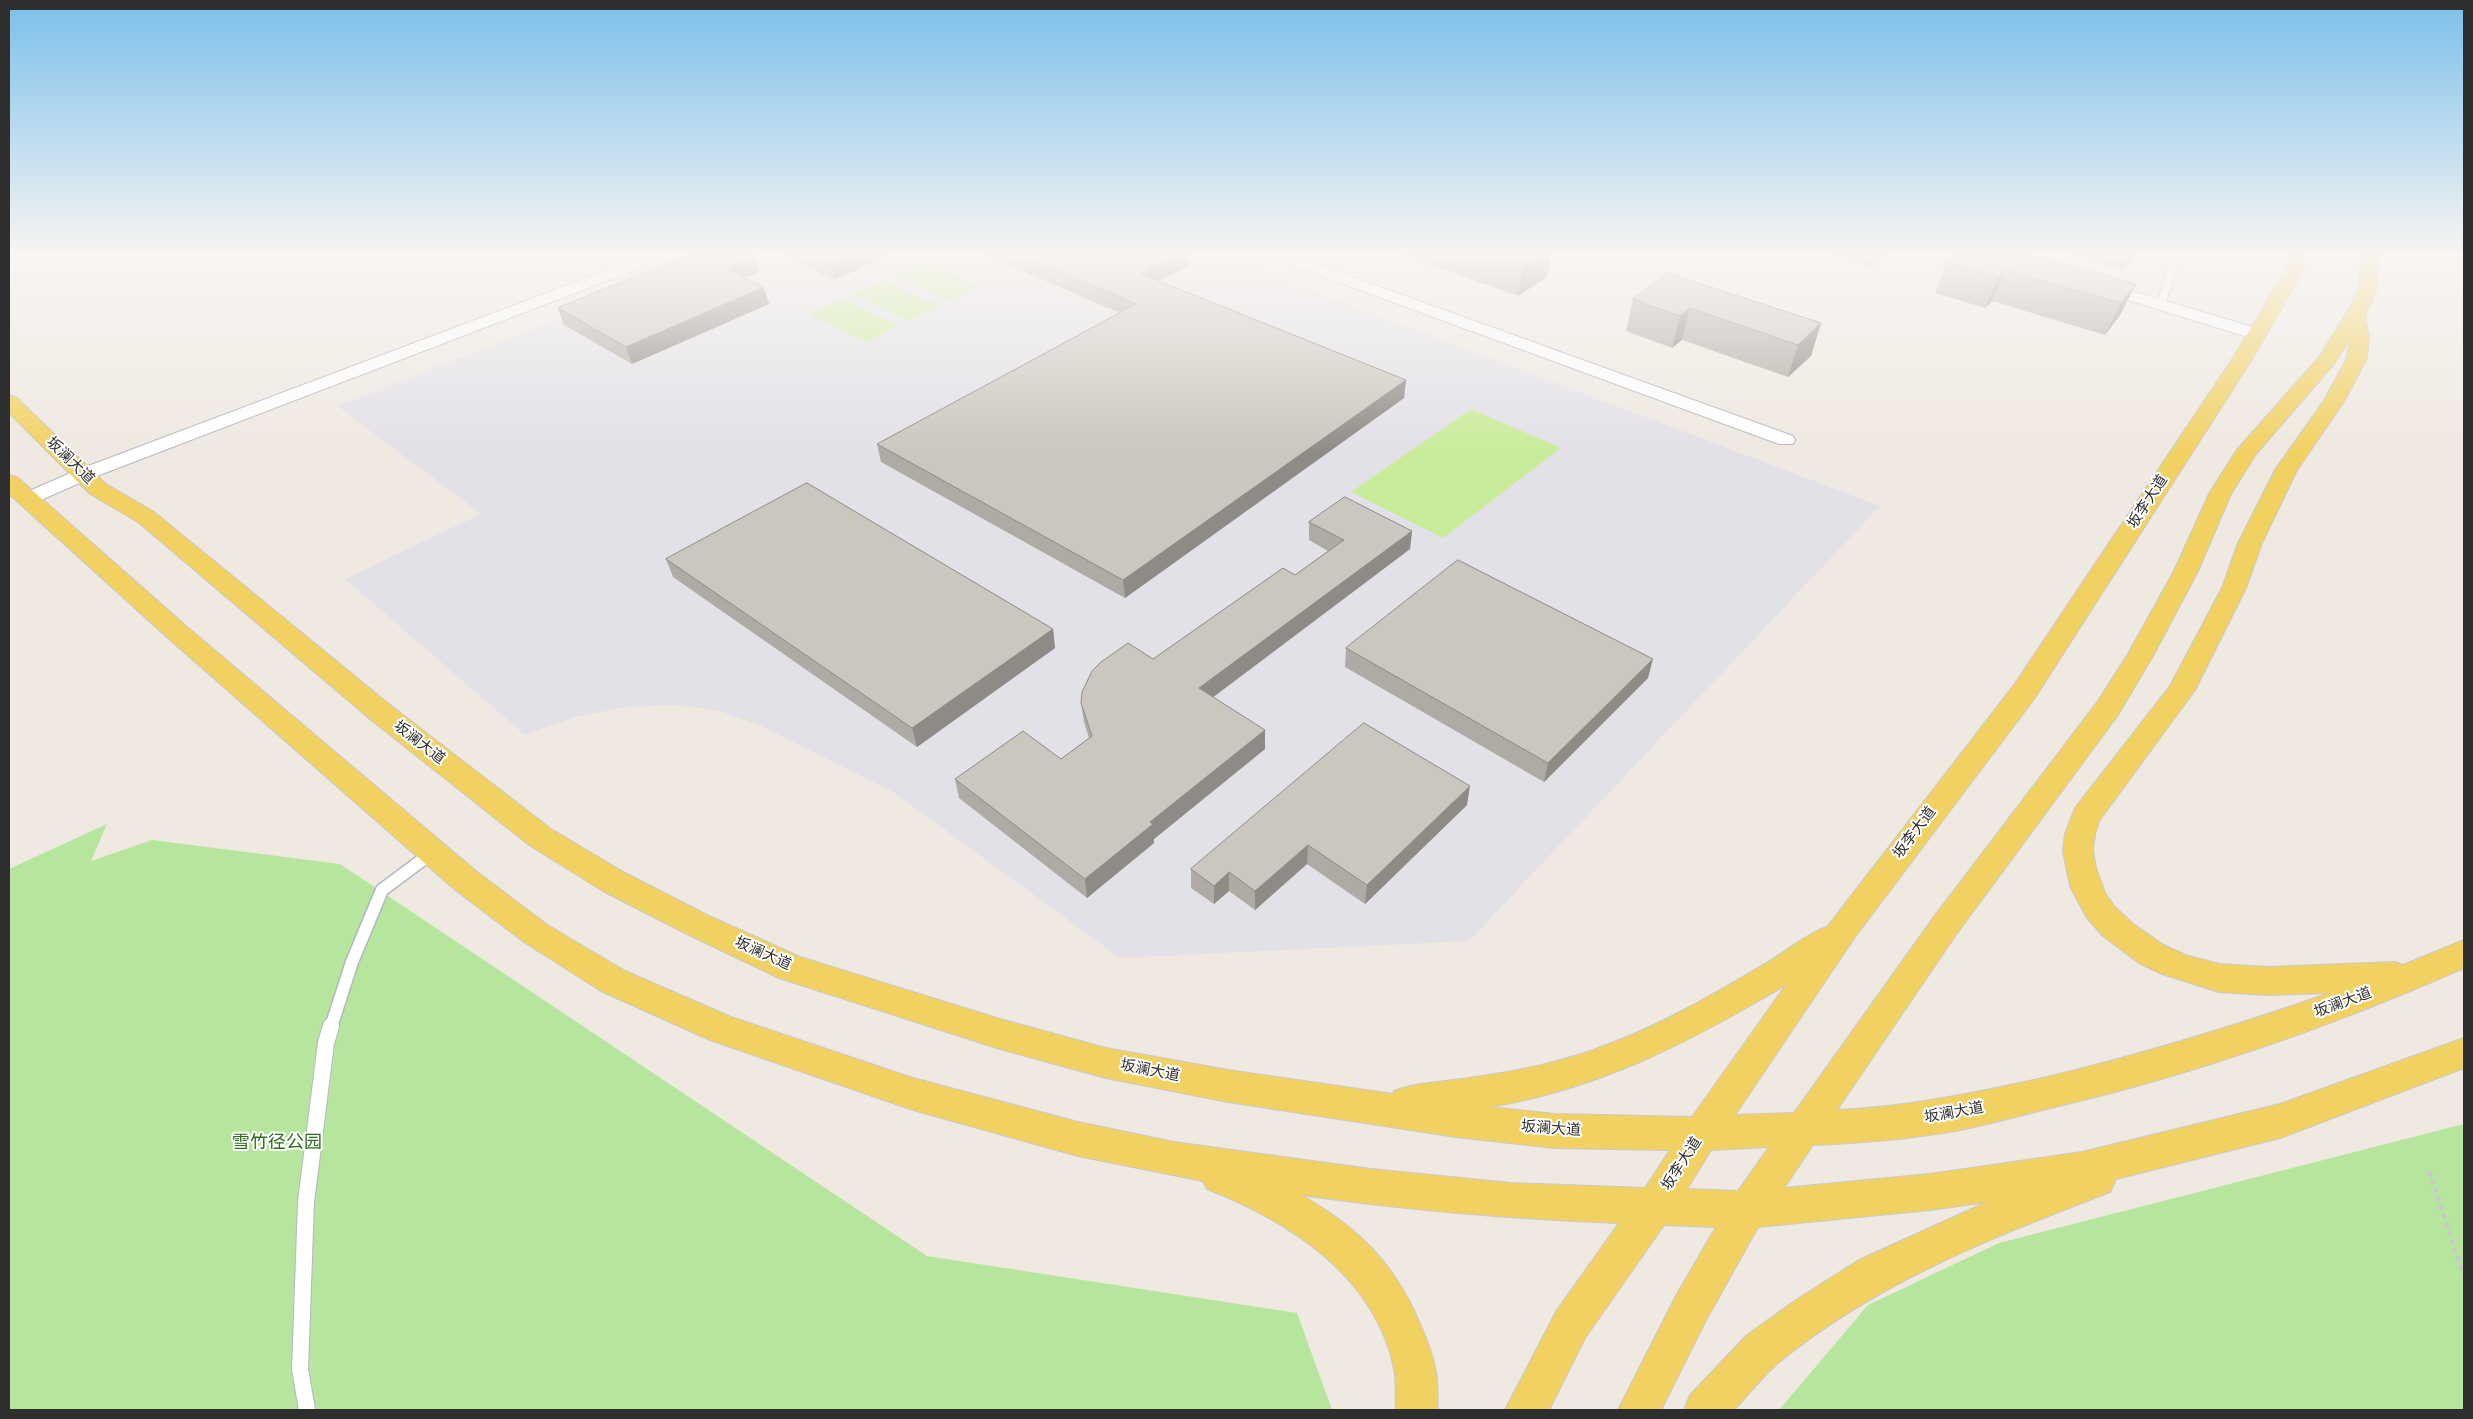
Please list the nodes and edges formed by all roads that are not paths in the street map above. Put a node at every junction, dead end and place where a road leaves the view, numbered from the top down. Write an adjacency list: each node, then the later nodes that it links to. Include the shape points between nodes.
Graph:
1 (490, 320): 10 (street)
2 (1470, 320): 9 (street)
3 (2211, 320): 7 (street)
4 (2265, 320): 7 (main road, 坂李大道)
5 (2352, 320): 18 (main road, via 2328,360 2247,450 2220,494 2186,571 2108,708 1944,927)
6 (2355, 320): 15 (main road, via 2359,338 2357,358 2335,400 2286,470 2250,543 2234,588 2181,690 2086,816 2078,833 2079,858 2091,902 2112,926 2169,964 2202,975 2244,981)
7 (2257, 334): 13 (main road, 坂李大道, via 2024,692)
8 (9, 401): 10 (main road, 坂澜大道)
9 (1786, 440)
10 (82, 476): 11 (street); 17 (main road, 坂澜大道, via 146,517 380,712 540,836 614,882 696,924 791,968 1000,1034 1116,1065 1228,1086)
11 (18, 491): 12 (main road, via 251,697)
12 (433, 852): 21 (main road, via 535,933 613,981 722,1029 913,1094 1000,1119); 24 (lane, via 382,890 352,962 326,1043 306,1202 300,1369)
13 (1844, 928): 17 (main road, via 1804,958 1765,980 1649,1044 1600,1063 1491,1091 1441,1099 1394,1103); 19 (main road, 坂李大道)
14 (2464, 953): 15 (main road, 坂澜大道)
15 (2419, 972): 18 (main road, 坂澜大道, via 2374,992 2245,1038 2126,1074 1961,1113 1880,1125)
16 (2464, 1052): 20 (main road, via 2280,1121)
17 (1343, 1102): 19 (main road, 坂澜大道, via 1456,1120 1555,1131)
18 (1802, 1129): 19 (main road, 坂澜大道); 23 (main road)
19 (1701, 1134): 22 (main road, 坂李大道)
20 (2169, 1150): 23 (main road, via 2082,1170 1930,1192); 28 (main road, via 1995,1217 1872,1274 1762,1350)
21 (1174, 1159): 22 (main road, via 1380,1188 1511,1200); 25 (main road, via 1228,1178 1269,1199 1315,1226 1359,1261 1393,1309 1414,1366)
22 (1655, 1206): 23 (main road); 26 (main road, 坂李大道, via 1571,1324)
23 (1746, 1210): 27 (main road)
24 (307, 1410)
25 (1417, 1410)
26 (1526, 1410)
27 (1639, 1410)
28 (1705, 1410)

